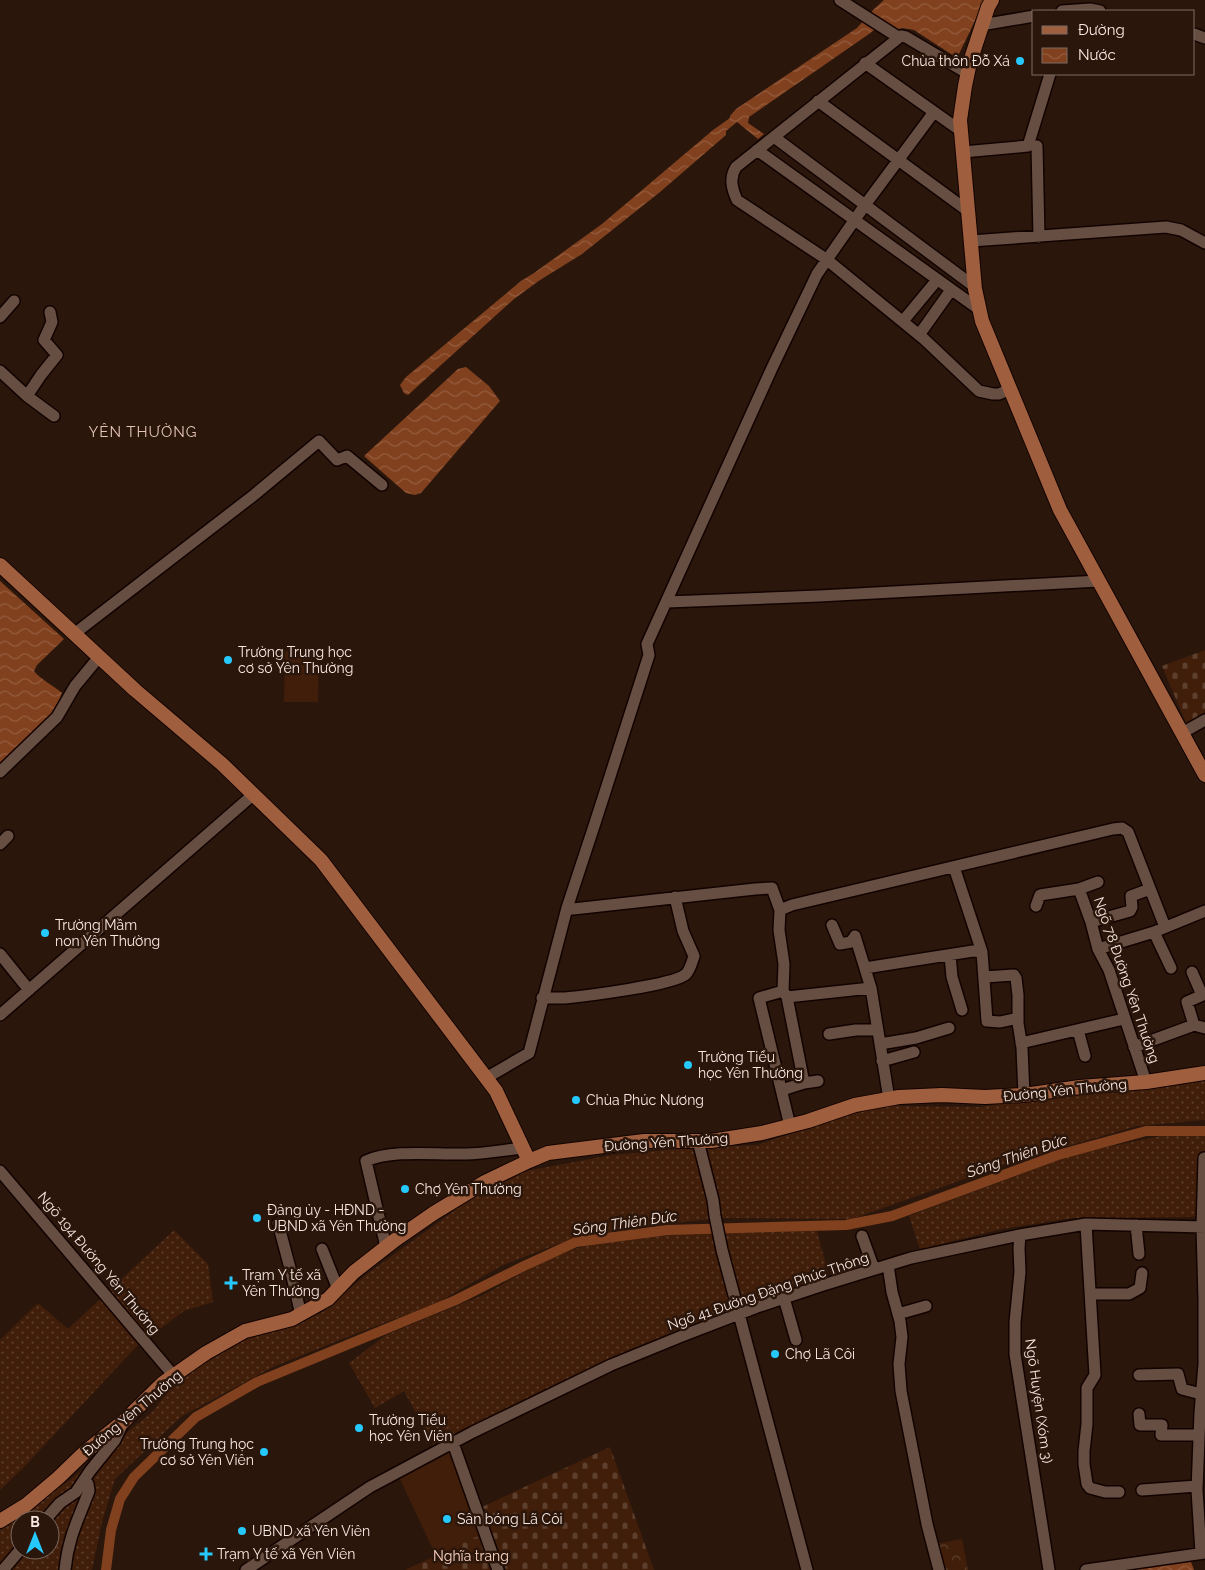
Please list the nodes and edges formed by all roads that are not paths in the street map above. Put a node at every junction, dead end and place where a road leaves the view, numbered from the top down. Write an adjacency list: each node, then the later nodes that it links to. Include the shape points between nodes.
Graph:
1 (840, 0): 7 (street)
2 (992, 0): 6 (main road)
3 (1074, 10): 4 (street)
4 (1095, 10)
5 (1032, 16): 6 (street)
6 (982, 25): 9 (main road)
7 (898, 37): 8 (street); 9 (street, via 906,37)
8 (865, 64): 11 (street); 12 (street)
9 (967, 74): 13 (main road)
10 (1050, 75): 17 (street, via 1028,146)
11 (818, 101): 14 (street); 18 (street)
12 (934, 112): 13 (street); 18 (street)
13 (961, 131): 17 (main road)
14 (774, 137): 16 (street); 19 (street)
15 (1038, 146): 22 (street)
16 (757, 150): 21 (street); 25 (street, via 732,173 732,187 737,200)
17 (963, 152): 20 (main road)
18 (899, 160): 19 (street); 20 (street)
19 (865, 205): 21 (street); 27 (street)
20 (968, 211): 23 (main road)
21 (854, 220): 25 (street); 26 (street)
22 (1039, 237): 23 (street); 24 (street, via 1166,227 1181,230)
23 (971, 241): 27 (main road)
24 (1205, 243)
25 (826, 259): 33 (street); 42 (street, via 776,360)
26 (937, 280): 28 (street); 33 (street)
27 (975, 287): 30 (main road)
28 (951, 290): 30 (street); 34 (street)
29 (14, 301): 32 (street)
30 (980, 310): 36 (main road)
31 (50, 312): 37 (street, via 52,322 44,340 56,356)
32 (0, 317)
33 (902, 321): 34 (street)
34 (919, 335): 36 (street, via 979,391 999,394)
35 (0, 371): 37 (street)
36 (1010, 389): 41 (main road, via 1060,510)
37 (27, 396): 38 (street)
38 (54, 416)
39 (382, 485): 43 (street, via 347,456 336,460 319,441)
40 (0, 565): 43 (main road)
41 (1099, 581): 42 (street); 46 (main road)
42 (667, 602): 56 (street, via 648,644 649,655)
43 (74, 634): 44 (main road)
44 (99, 657): 47 (street, via 75,686 57,717); 49 (main road)
45 (1205, 720): 46 (street)
46 (1182, 733): 48 (main road)
47 (0, 772)
48 (1205, 774)
49 (254, 794): 71 (street); 92 (main road, via 321,860)
50 (954, 868): 53 (street, via 1122,828 1128,832); 57 (street); 63 (street)
51 (1098, 882): 52 (street)
52 (1079, 889): 55 (street, via 1040,894); 59 (street, Ngõ 78 Đường Yên Thường)
53 (1150, 889): 59 (street, via 1131,896 1130,911); 61 (street)
54 (674, 897): 56 (street); 57 (street, via 772,888); 74 (street, via 694,956 688,972 682,977 636,988)
55 (1036, 906)
56 (567, 908): 74 (street)
57 (780, 910): 72 (street)
58 (1205, 911): 61 (street)
59 (1091, 922): 62 (street, Ngõ 78 Đường Yên Thường)
60 (832, 925): 66 (street, via 840,944 851,942 855,936)
61 (1160, 929): 62 (street); 67 (street)
62 (1098, 949): 78 (street, Ngõ 78 Đường Yên Thường)
63 (982, 952): 65 (street); 69 (street)
64 (0, 954): 71 (street)
65 (950, 955): 66 (street); 75 (street, via 952,977)
66 (864, 968): 70 (street)
67 (1171, 968)
68 (1192, 972): 73 (street)
69 (984, 977): 77 (street, via 1015,975); 77 (street, via 987,1021)
70 (871, 988): 72 (street); 82 (street)
71 (29, 990): 76 (street)
72 (785, 994): 95 (street); 96 (street, via 760,998)
73 (1203, 994): 79 (street, via 1187,1002)
74 (542, 998): 92 (street, via 528,1053)
75 (962, 1010)
76 (0, 1015)
77 (1018, 1018): 85 (street)
78 (1124, 1018): 83 (street); 87 (street, Ngõ 78 Đường Yên Thường)
79 (1194, 1024): 81 (street); 87 (street)
80 (949, 1028): 86 (street)
81 (1205, 1028)
82 (878, 1030): 84 (street); 86 (street)
83 (1078, 1030): 85 (street); 89 (street)
84 (829, 1034)
85 (1021, 1043): 97 (street)
86 (880, 1044): 90 (street)
87 (1134, 1047): 94 (street, Ngõ 78 Đường Yên Thường)
88 (914, 1052): 90 (street)
89 (1085, 1056)
90 (882, 1061): 98 (street)
91 (1205, 1073): 94 (main road, Đường Yên Thường)
92 (486, 1078): 101 (main road)
93 (818, 1081): 95 (street)
94 (1146, 1082): 97 (main road, Đường Yên Thường)
95 (804, 1083): 96 (street)
96 (782, 1090): 99 (street)
97 (1024, 1095): 98 (main road, Đường Yên Thường)
98 (888, 1099): 99 (main road, Đường Yên Thường, via 855,1105)
99 (790, 1126): 100 (main road, Đường Yên Thường)
100 (698, 1141): 101 (main road, Đường Yên Thường, via 644,1141); 120 (street)
101 (526, 1154): 110 (main road, Đường Yên Thường); 110 (street, via 403,1154 366,1161)
102 (1204, 1158): 107 (street)
103 (0, 1171): 126 (street, Ngõ 194 Đường Yên Thường)
104 (278, 1223): 122 (street)
105 (1086, 1224): 106 (street, Ngõ 41 Đường Đặng Phúc Thông); 108 (street, Ngõ 41 Đường Đặng Phúc Thông); 117 (street)
106 (1136, 1225): 107 (street, Ngõ 41 Đường Đặng Phúc Thông); 112 (street)
107 (1204, 1227): 124 (street)
108 (1020, 1235): 113 (street, Ngõ 41 Đường Đặng Phúc Thông); 146 (street, Ngõ Huyện (Xóm 3), via 1015,1354)
109 (862, 1236): 114 (street)
110 (386, 1247): 116 (main road, Đường Yên Thường, via 354,1272)
111 (322, 1249): 116 (street)
112 (1139, 1254)
113 (888, 1265): 114 (street, Ngõ 41 Đường Đặng Phúc Thông); 121 (street)
114 (874, 1270): 118 (street, Ngõ 41 Đường Đặng Phúc Thông)
115 (1142, 1273): 117 (street, via 1140,1288 1129,1294)
116 (338, 1290): 122 (main road, Đường Yên Thường, via 328,1300)
117 (1090, 1294): 135 (street, via 1095,1375 1087,1388 1084,1464 1090,1488)
118 (784, 1298): 120 (street, Ngõ 41 Đường Đặng Phúc Thông); 123 (street)
119 (926, 1306): 121 (street)
120 (738, 1314): 131 (street, Ngõ 41 Đường Đặng Phúc Thông, via 611,1365); 144 (street)
121 (898, 1314): 145 (street, via 902,1337 901,1391)
122 (300, 1315): 126 (main road, Đường Yên Thường, via 245,1331)
123 (796, 1340)
124 (1204, 1344): 127 (street)
125 (1139, 1375): 127 (street, via 1178,1374 1182,1389)
126 (174, 1376): 129 (main road, Đường Yên Thường)
127 (1201, 1394): 130 (street)
128 (1139, 1414): 130 (street, via 1140,1425 1162,1425 1161,1435)
129 (124, 1421): 132 (street, via 115,1440); 137 (main road, Đường Yên Thường, via 26,1505)
130 (1199, 1435): 133 (street)
131 (453, 1443): 142 (street, Ngõ 41 Đường Đặng Phúc Thông, via 370,1487); 143 (street)
132 (85, 1480): 136 (street); 141 (street, via 89,1491 71,1536)
133 (1198, 1486): 134 (street); 138 (street)
134 (1142, 1490)
135 (1119, 1492)
136 (54, 1510)
137 (0, 1521)
138 (1203, 1553): 147 (street)
139 (12, 1560): 140 (street)
140 (3, 1570)
141 (65, 1570)
142 (246, 1570)
143 (498, 1570)
144 (807, 1570)
145 (939, 1570)
146 (1049, 1570)
147 (1086, 1570)

